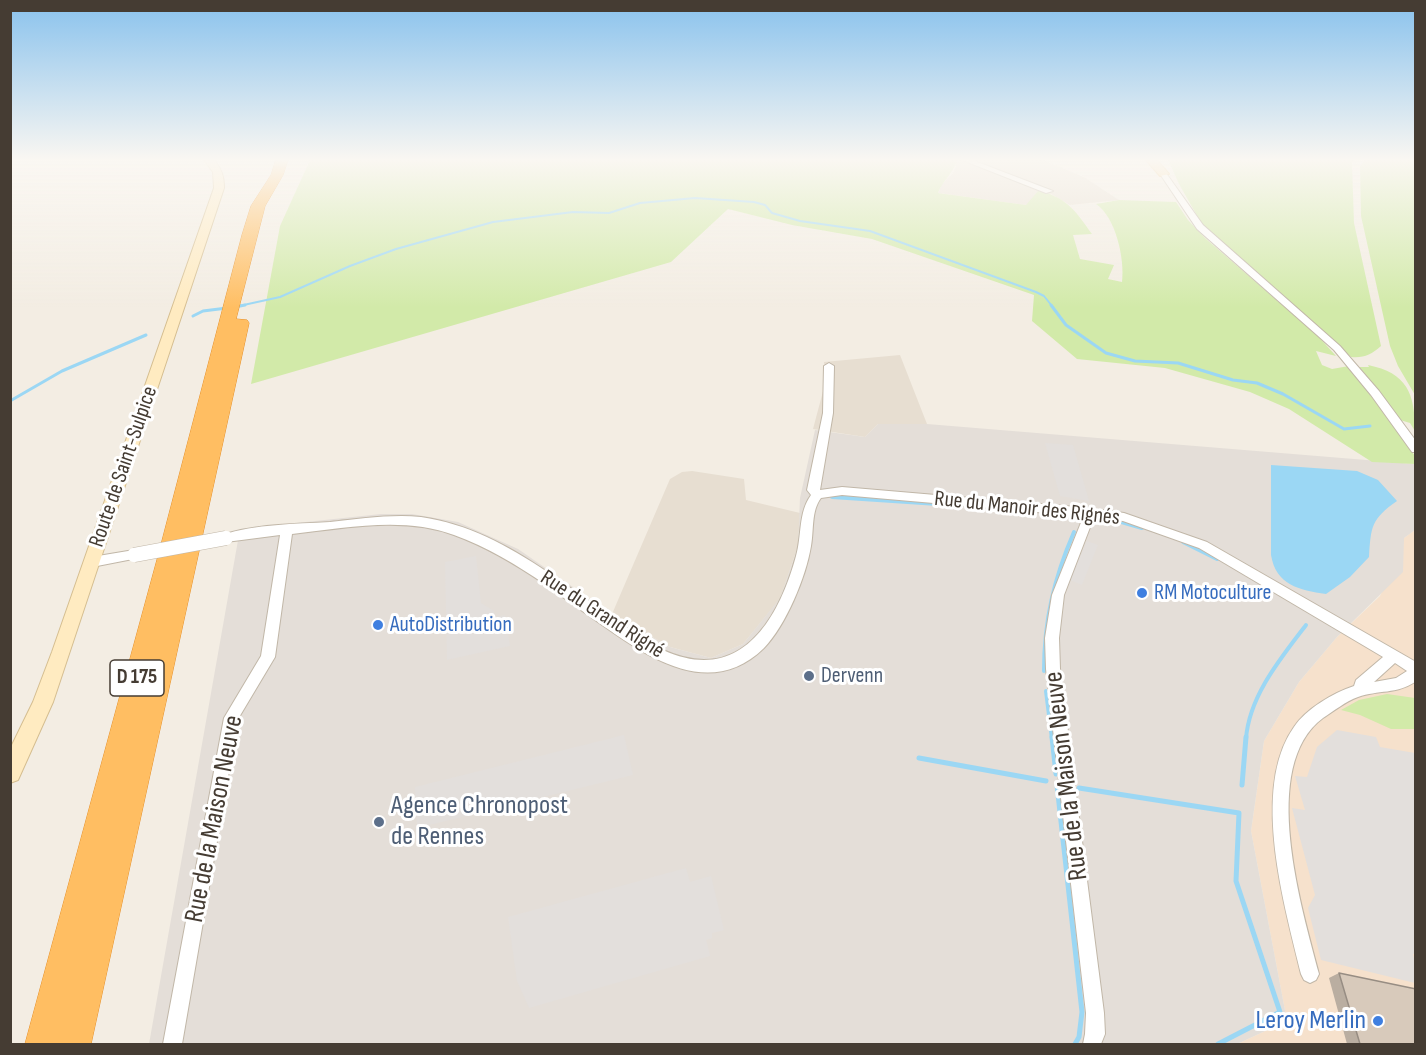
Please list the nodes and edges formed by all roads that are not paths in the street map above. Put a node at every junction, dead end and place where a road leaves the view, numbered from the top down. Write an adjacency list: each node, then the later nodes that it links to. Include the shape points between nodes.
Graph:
1 (212, 209): 11 (street, Route de Saint-Sulpice)
2 (258, 209): 5 (highway, D 175)
3 (270, 209): 5 (highway, D 175)
4 (1188, 209): 7 (street, via 1200,227 1354,367)
5 (238, 306): 17 (highway, D 175); 18 (highway, D 175)
6 (829, 366): 8 (street, Rue du Grand Rigné, via 831,380 813,490)
7 (1416, 449)
8 (818, 494): 9 (street, Rue du Manoir des Rignés, via 842,491); 10 (street, Rue du Grand Rigné, via 812,499 804,548 791,586 767,636 745,655 709,667 687,665 663,656 520,562 458,532 395,520)
9 (1088, 512): 12 (street, Rue du Manoir des Rignés, via 1124,517 1203,545); 20 (street, Rue de la Maison Neuve, via 1058,595 1052,638 1095,1013)
10 (287, 529): 11 (street, Rue du Grand Rigné, bridge); 19 (street, Rue de la Maison Neuve, via 268,657 231,718)
11 (92, 562): 15 (street, Route de Saint-Sulpice, via 43,702)
12 (1393, 656): 13 (street, Rue du Manoir des Rignés); 14 (street, via 1360,684)
13 (1416, 671): 14 (street, via 1395,686)
14 (1360, 690): 16 (street, via 1309,720 1294,739 1285,765 1285,856)
15 (10, 773)
16 (1310, 974)
17 (42, 1044)
18 (74, 1044)
19 (172, 1044)
20 (1092, 1044)

